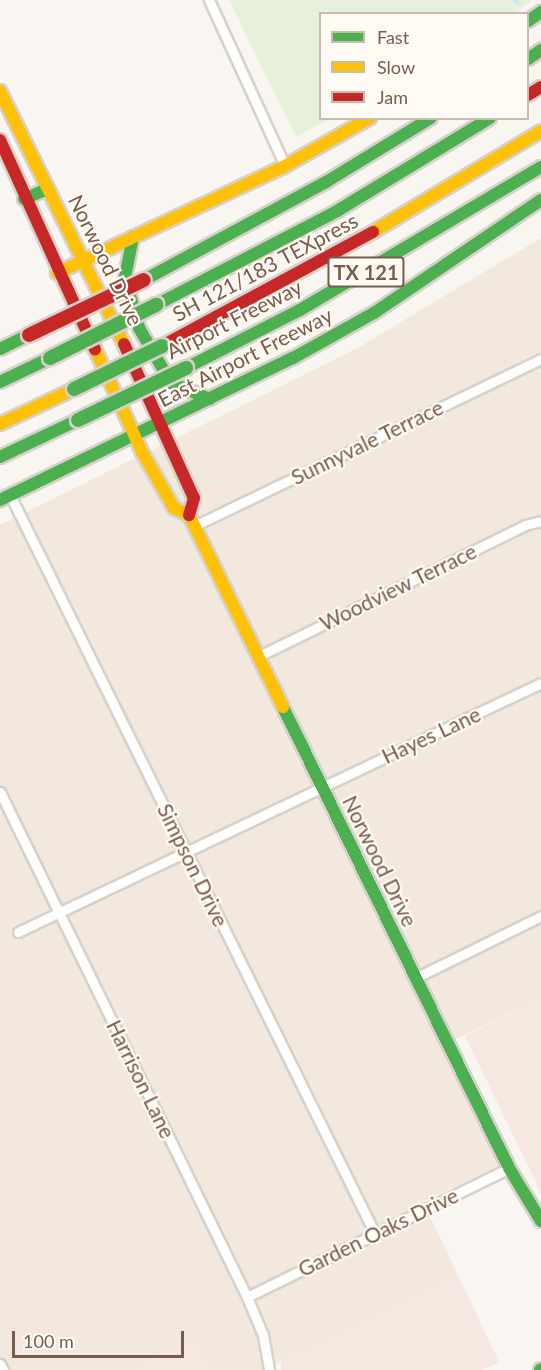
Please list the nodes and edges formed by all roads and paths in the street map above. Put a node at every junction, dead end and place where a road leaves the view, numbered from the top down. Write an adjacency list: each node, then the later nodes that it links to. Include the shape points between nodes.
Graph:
1 (208, 0): 8 (street)
2 (0, 91): 10 (main road, Norwood Drive)
3 (366, 120): 8 (main road)
4 (428, 120): 16 (main road, bridge, via 326,182 144,280)
5 (487, 120): 18 (main road, SH 121/183 TEXpress, bridge, via 337,211)
6 (541, 131): 21 (main road, SH 121/183 TEXpress, bridge, via 359,241 162,346)
7 (0, 140): 11 (main road, Norwood Drive)
8 (285, 166): 13 (main road)
9 (541, 167): 23 (main road, Airport Freeway / TX 121, bridge, via 320,299)
10 (48, 189): 11 (main road); 14 (main road, Norwood Drive)
11 (24, 200): 15 (main road, Norwood Drive)
12 (541, 200): 19 (main road, East Airport Freeway, via 374,313)
13 (133, 237): 14 (main road); 19 (main road, via 125,277 139,328 171,383)
14 (85, 261): 15 (main road); 20 (main road, Norwood Drive)
15 (57, 273): 22 (main road, Norwood Drive)
16 (0, 348)
17 (541, 359): 25 (street, Sunnyvale Terrace)
18 (0, 382)
19 (210, 399): 20 (main road, East Airport Freeway)
20 (160, 423): 22 (main road, East Airport Freeway); 25 (main road, Norwood Drive, via 194,498)
21 (0, 424)
22 (134, 436): 24 (main road); 25 (main road, Norwood Drive, via 174,508)
23 (0, 457)
24 (5, 498): 31 (street, Simpson Drive)
25 (191, 521): 27 (main road, Norwood Drive)
26 (541, 521): 27 (street, Woodview Terrace, via 525,525)
27 (257, 657): 29 (main road, Norwood Drive)
28 (541, 683): 29 (street, Hayes Lane)
29 (321, 787): 31 (street, Hayes Lane); 35 (main road, Norwood Drive)
30 (0, 792): 32 (street, Harrison Lane)
31 (186, 851): 32 (street, Hayes Lane); 38 (street, Simpson Drive)
32 (60, 913): 34 (street); 39 (street, Harrison Lane)
33 (541, 916): 35 (street)
34 (18, 932)
35 (415, 978): 36 (main road, Norwood Drive)
36 (509, 1168): 37 (main road, Norwood Drive); 38 (street, Garden Oaks Drive)
37 (541, 1221)
38 (375, 1234): 39 (street, Garden Oaks Drive)
39 (247, 1297): 42 (street, Harrison Lane, via 263,1335)
40 (0, 1364): 41 (street)
41 (3, 1370)
42 (269, 1370)

